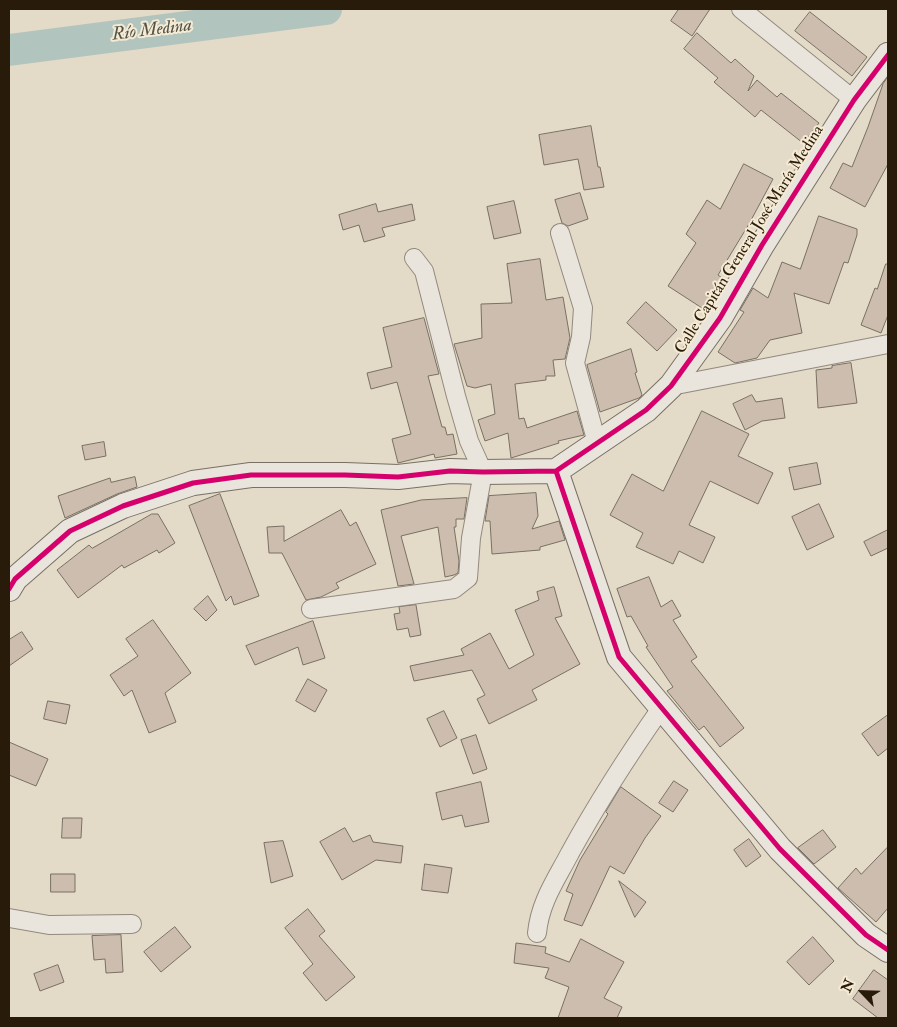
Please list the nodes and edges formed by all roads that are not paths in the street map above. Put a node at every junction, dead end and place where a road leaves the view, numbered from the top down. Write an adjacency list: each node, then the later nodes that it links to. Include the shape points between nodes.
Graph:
1 (741, 9): 3 (street)
2 (888, 55): 3 (street, Calle Capitán General José María Medina)
3 (854, 100): 7 (street, Calle Capitán General José María Medina, via 720,318)
4 (560, 233): 8 (street, via 583,308 582,337 576,363)
5 (414, 258): 10 (street, via 424,271 458,405)
6 (888, 344): 7 (street)
7 (671, 386): 8 (street, Calle Capitán General José María Medina, via 646,410)
8 (597, 443): 9 (street, Calle Capitán General José María Medina)
9 (556, 471): 10 (street); 13 (street, via 619,657)
10 (483, 472): 11 (street, via 450,471 398,478 251,475 193,483 123,506 70,531 15,579); 12 (street, via 471,538 468,578 454,589)
11 (9, 589)
12 (311, 608)
13 (662, 707): 16 (street, via 596,807 545,899); 17 (street, via 780,849 866,935)
14 (9, 918): 15 (street, via 49,925)
15 (132, 924)
16 (537, 933)
17 (888, 950)

